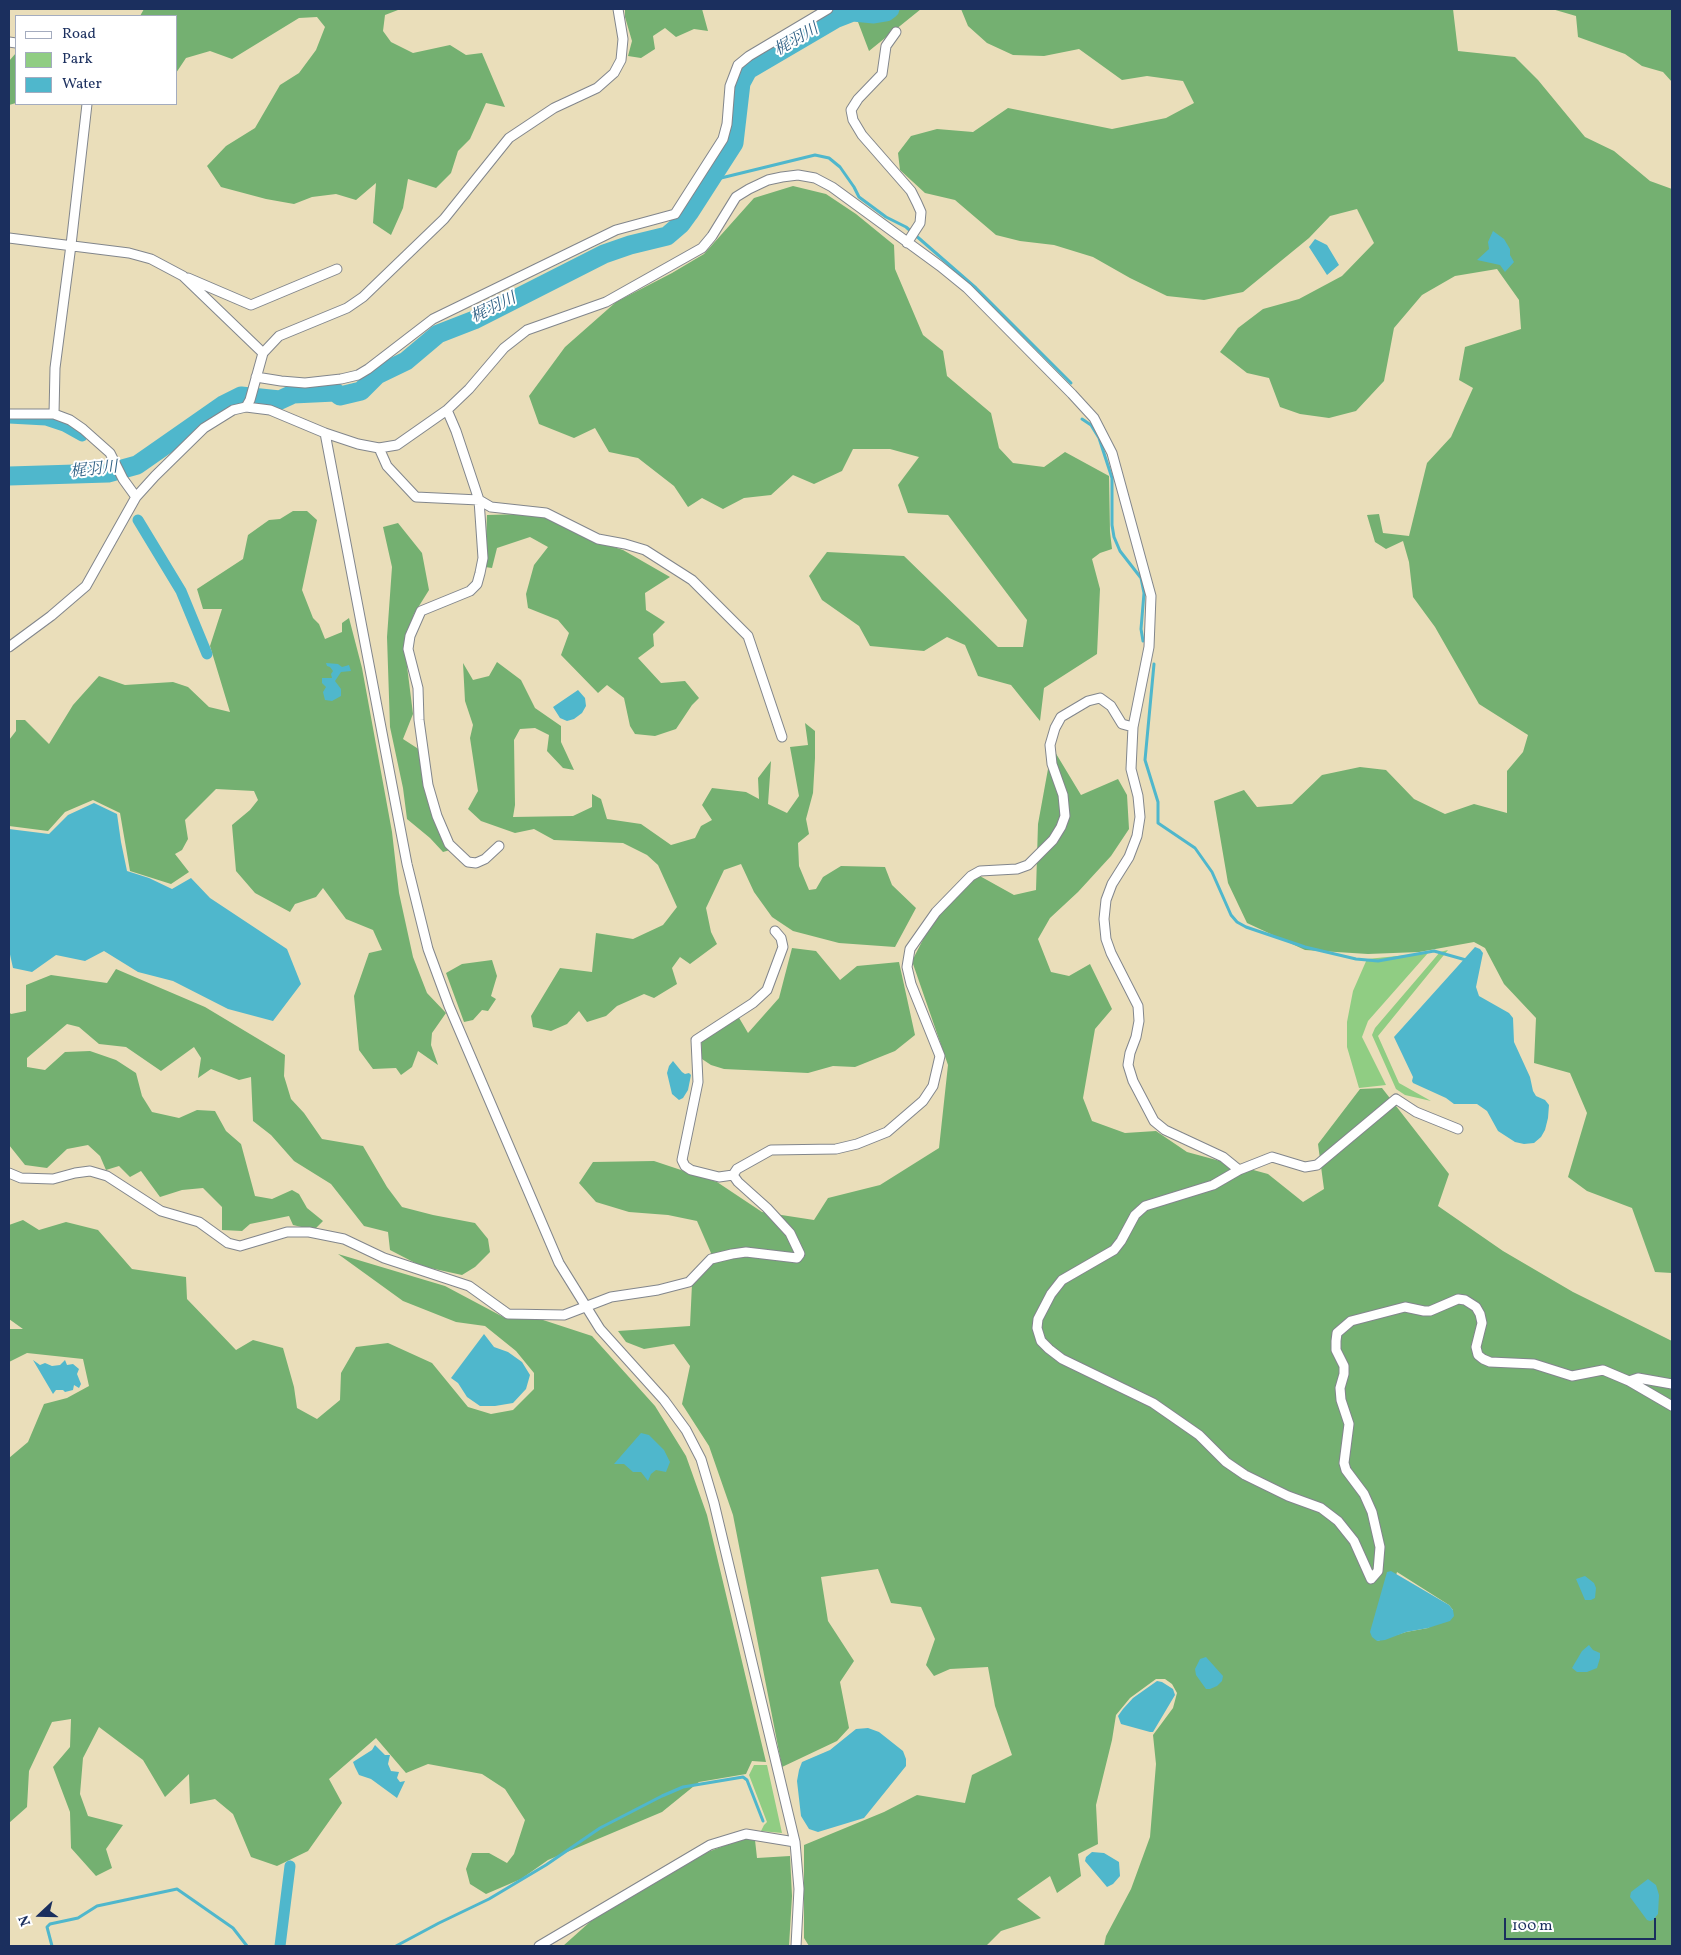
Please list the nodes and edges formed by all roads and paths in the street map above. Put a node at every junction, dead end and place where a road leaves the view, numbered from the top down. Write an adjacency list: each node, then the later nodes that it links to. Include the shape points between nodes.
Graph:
1 (618, 9): 10 (street, via 623,39 621,60 614,73 597,88 554,108 509,138 444,219 363,297 347,308 279,336)
2 (828, 9): 11 (street, via 738,65 730,86 723,139 674,214 616,230 462,304 433,319 358,375 305,383)
3 (896, 32): 5 (street, via 886,46 882,74 851,110 862,135 918,203 920,223)
4 (88, 105): 7 (street)
5 (911, 237): 13 (street, via 815,178 798,176 768,180 736,198 702,248 684,260 606,302 545,322 514,338); 21 (street, via 1072,394 1094,418 1106,439 1151,596 1149,647)
6 (9, 238): 7 (street)
7 (71, 245): 9 (street, via 151,259); 15 (street, via 54,368)
8 (337, 269): 9 (street, via 251,305)
9 (183, 276): 10 (street)
10 (263, 353): 11 (street)
11 (256, 379): 12 (street)
12 (248, 403): 16 (street); 18 (street, via 204,428)
13 (447, 410): 17 (street, via 397,445); 19 (street)
14 (9, 414): 15 (street)
15 (54, 414): 18 (street, via 83,429 110,453)
16 (325, 433): 17 (street); 29 (street, via 407,864 428,949 449,1006 559,1263)
17 (379, 448): 19 (street, via 387,466 416,498)
18 (136, 497): 20 (street, via 86,586)
19 (479, 500): 22 (street, via 491,507 546,513 598,539 645,550 692,580 748,636); 23 (street, via 483,558 477,584 470,592 420,612 408,649 418,688 418,720 428,786 437,816 450,844 468,862 485,859)
20 (9, 647)
21 (1133, 728): 26 (street, via 1131,769 1140,816 1137,836 1129,857 1112,884 1104,919 1111,953 1138,1006 1139,1021 1128,1064 1133,1081 1154,1121 1165,1130 1223,1157); 28 (street, via 1122,724 1111,706 1100,698 1088,701 1061,717 1050,745 1065,816 1054,840 1028,865 1017,869 980,871 971,876 936,912 910,949 907,967 911,984 940,1056 933,1086 923,1101 887,1132 872,1138 836,1150 771,1150 737,1169)
22 (782, 737)
23 (499, 846)
24 (775, 931): 28 (street, via 783,947 767,990 753,1003 696,1040 698,1082 682,1160 691,1170 718,1177)
25 (1458, 1128): 26 (street, via 1416,1112 1396,1099 1317,1165 1305,1166 1272,1157)
26 (1239, 1170): 30 (street, via 1213,1185 1145,1206 1135,1215 1114,1250 1062,1280 1051,1294 1038,1318 1041,1341 1062,1359 1153,1403 1199,1435 1226,1462 1245,1475 1327,1512 1354,1541 1371,1579 1378,1571 1380,1547 1372,1512 1344,1462 1349,1424 1341,1400 1344,1366 1336,1350 1338,1333 1344,1327 1405,1306 1424,1311 1458,1299 1465,1300 1476,1306 1480,1314 1482,1323 1476,1347 1483,1359 1534,1364 1572,1376 1604,1370)
27 (9, 1173): 29 (street, via 21,1178 53,1179 90,1171 107,1176 161,1211 199,1222 228,1243 240,1246 287,1232 309,1232 344,1239 384,1258 469,1286 508,1314 564,1315)
28 (733, 1175): 29 (street, via 790,1233 800,1254 797,1258 746,1252 711,1259 689,1282 610,1297)
29 (587, 1308): 33 (street, via 600,1329 664,1400 686,1430 700,1459 714,1503)
30 (1629, 1381): 31 (street, via 1638,1378); 32 (street)
31 (1672, 1384)
32 (1672, 1406)
33 (795, 1842): 34 (street, via 746,1834 727,1838); 35 (street, via 800,1889)
34 (540, 1946)
35 (796, 1946)

